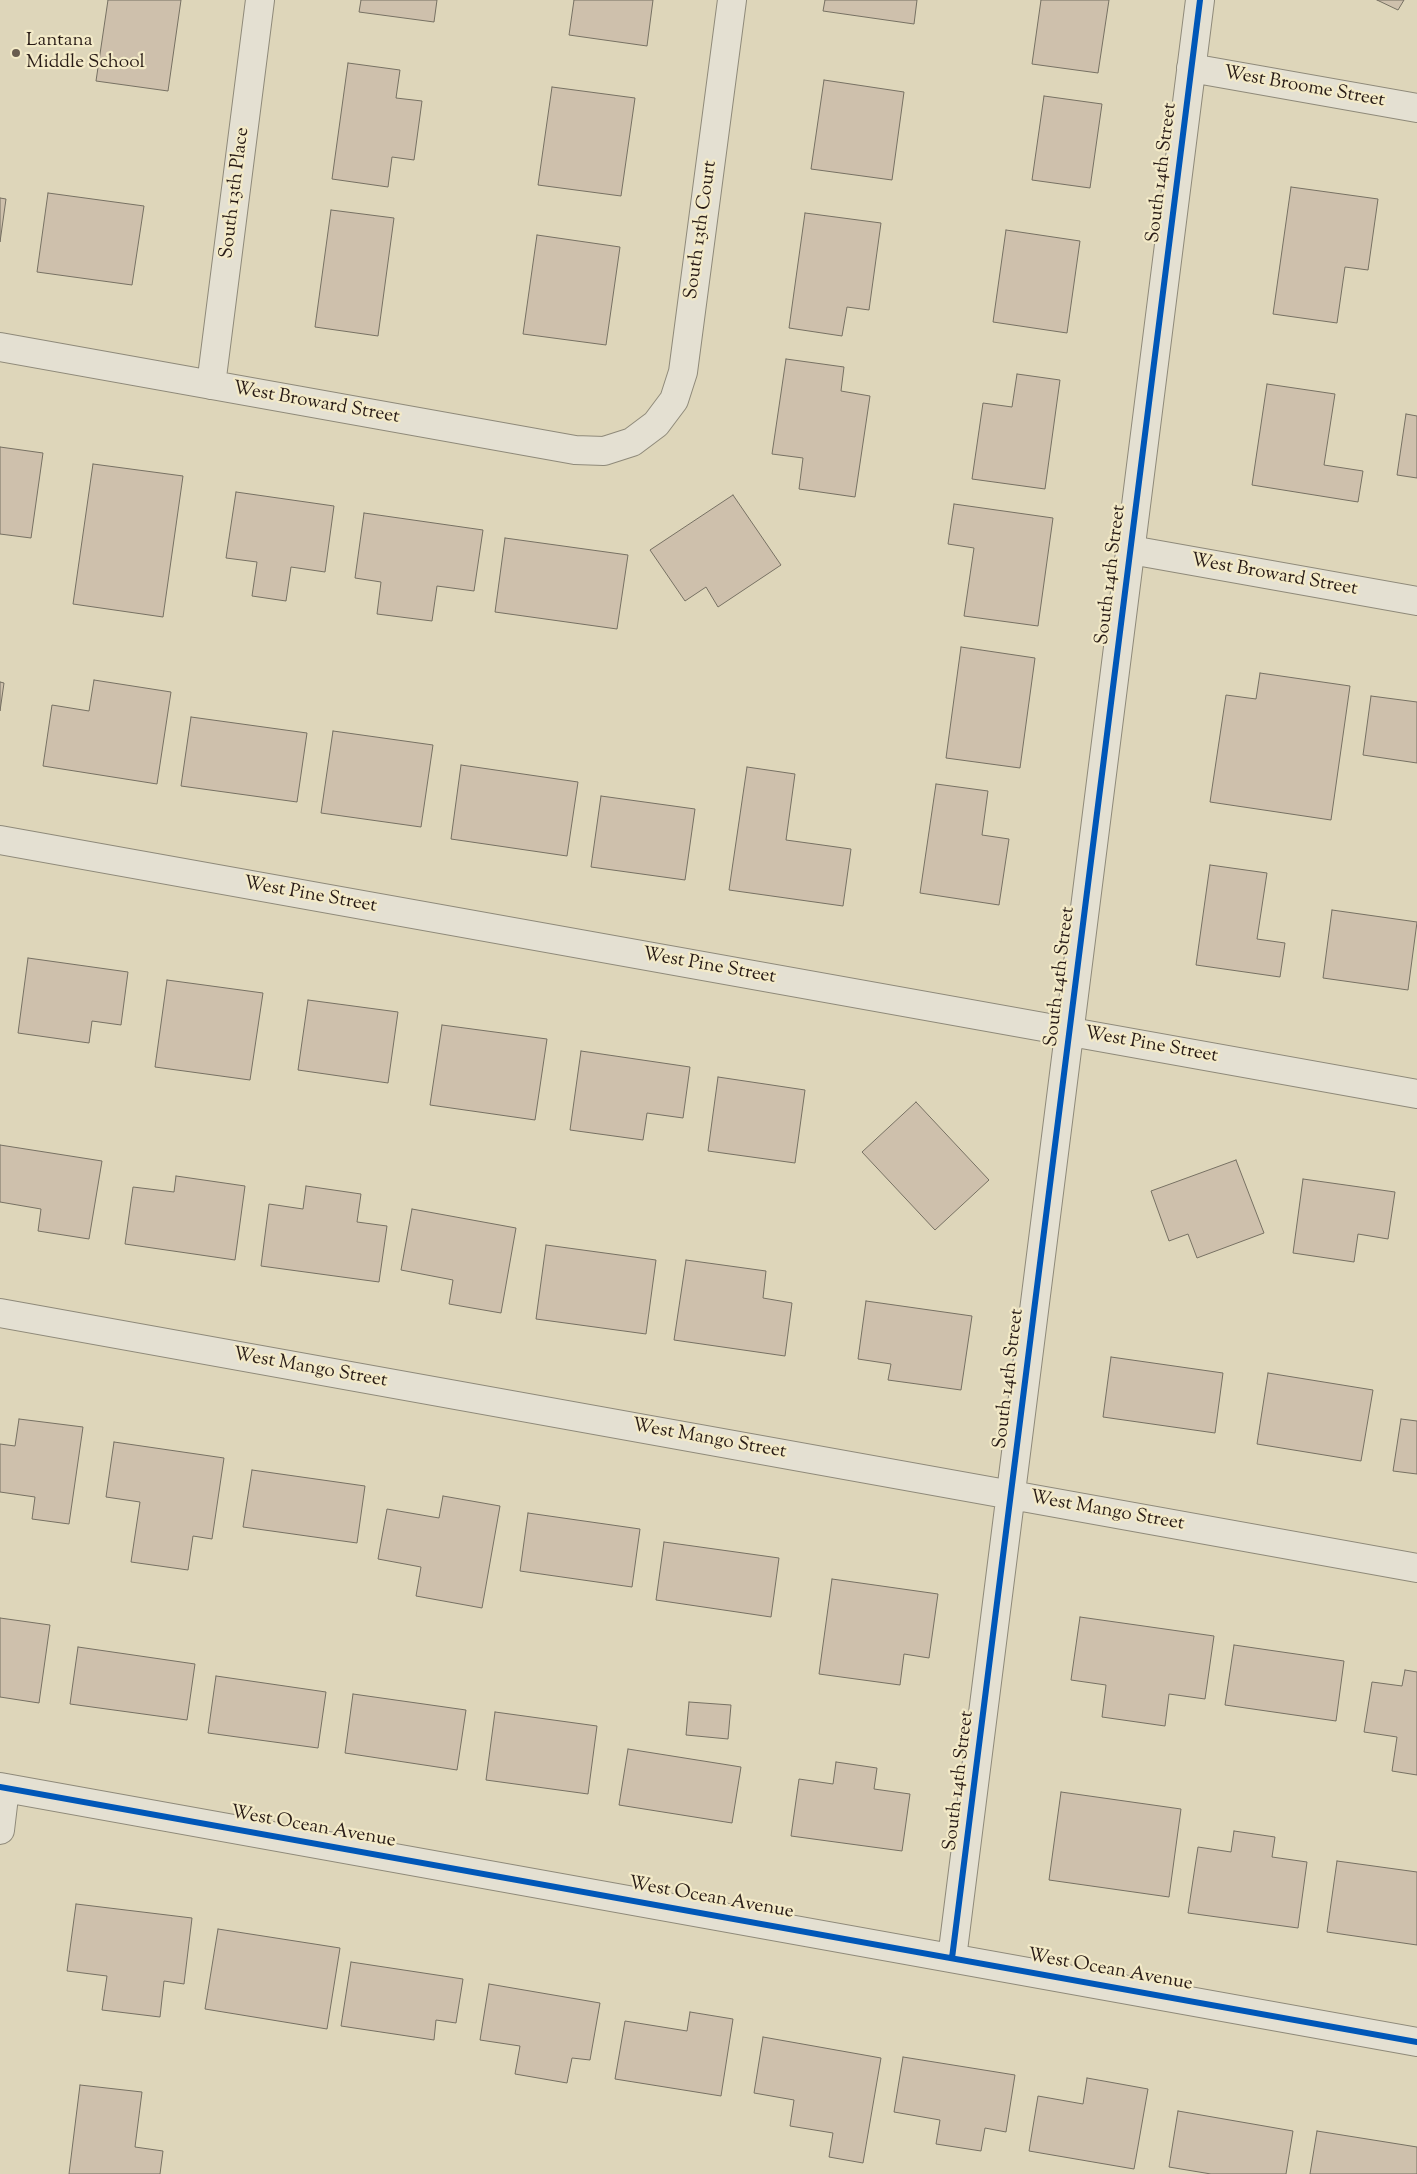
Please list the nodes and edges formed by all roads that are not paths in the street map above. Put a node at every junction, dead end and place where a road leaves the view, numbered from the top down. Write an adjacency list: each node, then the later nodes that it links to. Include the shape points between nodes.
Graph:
1 (260, 0): 7 (street, South 13th Place)
2 (732, 0): 8 (street, South 13th Court, via 683,372 674,400 656,424)
3 (1200, 0): 4 (street, South 14th Street)
4 (1192, 68): 5 (street, West Broome Street); 9 (street, South 14th Street)
5 (1417, 108)
6 (0, 347): 7 (street, West Broward Street)
7 (211, 385): 8 (street, West Broward Street, via 575,450 604,451)
8 (632, 442)
9 (1131, 550): 10 (street, West Broward Street); 12 (street, South 14th Street)
10 (1417, 601)
11 (0, 840): 12 (street, West Pine Street)
12 (1070, 1032): 13 (street, West Pine Street); 15 (street, South 14th Street)
13 (1417, 1094)
14 (0, 1314): 15 (street, West Mango Street)
15 (1011, 1494): 16 (street, West Mango Street); 19 (street, South 14th Street)
16 (1417, 1568)
17 (2, 1788): 18 (street); 19 (street, West Ocean Avenue)
18 (0, 1830)
19 (952, 1958): 20 (street, West Ocean Avenue)
20 (1417, 2042)

